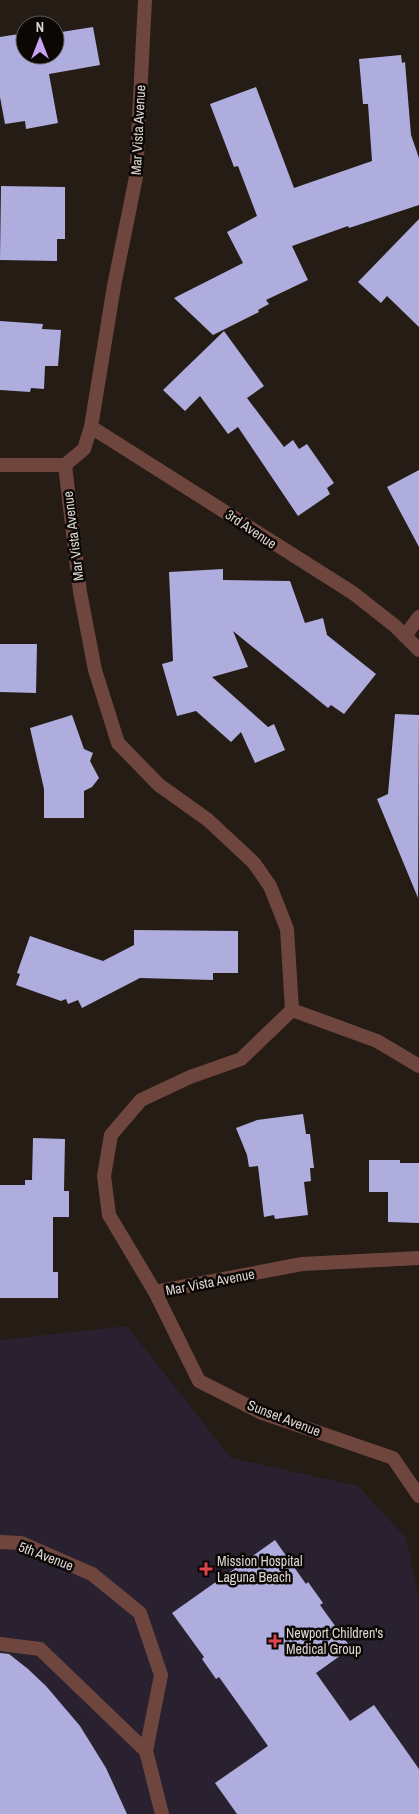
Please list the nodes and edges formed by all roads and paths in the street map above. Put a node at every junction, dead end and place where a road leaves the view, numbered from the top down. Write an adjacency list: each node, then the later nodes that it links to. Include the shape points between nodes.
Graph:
1 (145, 0): 2 (street, Mar Vista Avenue, via 136,177 114,286)
2 (92, 427): 4 (street, Mar Vista Avenue, via 84,450); 6 (street, 3rd Avenue, via 353,593)
3 (0, 465): 4 (street)
4 (65, 465): 8 (street, Mar Vista Avenue, via 80,592 95,670 118,743 159,785 208,820 254,862 270,886 287,929)
5 (419, 617): 6 (street)
6 (405, 636): 7 (street, 3rd Avenue)
7 (419, 650)
8 (292, 1010): 9 (street, via 377,1040); 11 (street, Mar Vista Avenue, via 241,1059 190,1077 141,1100 111,1135 104,1176 109,1215)
9 (419, 1066)
10 (419, 1258): 11 (street, Mar Vista Avenue, via 302,1264)
11 (155, 1292): 12 (street, Sunset Avenue, via 199,1381 262,1413 393,1458)
12 (419, 1496)
13 (0, 1542): 15 (street, 5th Avenue, via 21,1543 92,1574 140,1613 162,1675)
14 (0, 1644): 15 (street, via 40,1649)
15 (146, 1751): 16 (street)
16 (162, 1814)

